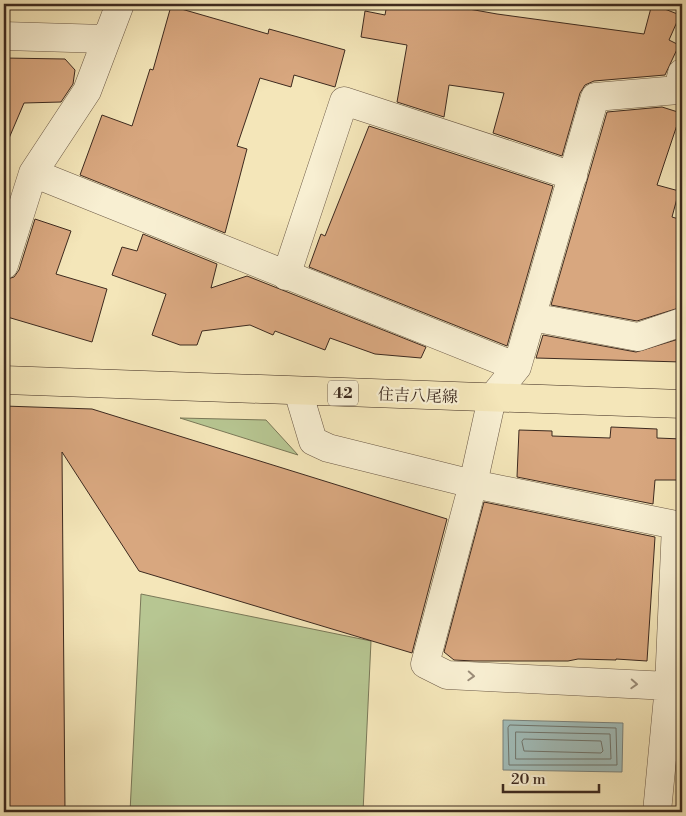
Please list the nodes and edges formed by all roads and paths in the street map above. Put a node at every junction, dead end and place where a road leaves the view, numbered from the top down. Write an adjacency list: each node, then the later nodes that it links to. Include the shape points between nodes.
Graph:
1 (120, 4): 3 (street)
2 (4, 36): 3 (street)
3 (105, 39): 5 (street, via 87,91)
4 (681, 86): 6 (street, via 595,97)
5 (33, 173): 7 (street); 8 (street)
6 (573, 176): 8 (street, via 344,100); 9 (street)
7 (4, 265)
8 (286, 276): 11 (street)
9 (532, 317): 10 (street, via 638,337); 11 (street)
10 (682, 322)
11 (517, 367): 14 (street)
12 (4, 380): 13 (main road, 住吉八尾線 / 42)
13 (298, 391): 14 (main road, 住吉八尾線 / 42); 16 (street, via 312,441 328,448)
14 (492, 398): 15 (main road, 住吉八尾線 / 42); 16 (street)
15 (682, 404)
16 (473, 484): 17 (street); 18 (street, one-way to 18, via 425,664 448,675)
17 (679, 525): 18 (street)
18 (676, 686): 19 (street)
19 (657, 812)

